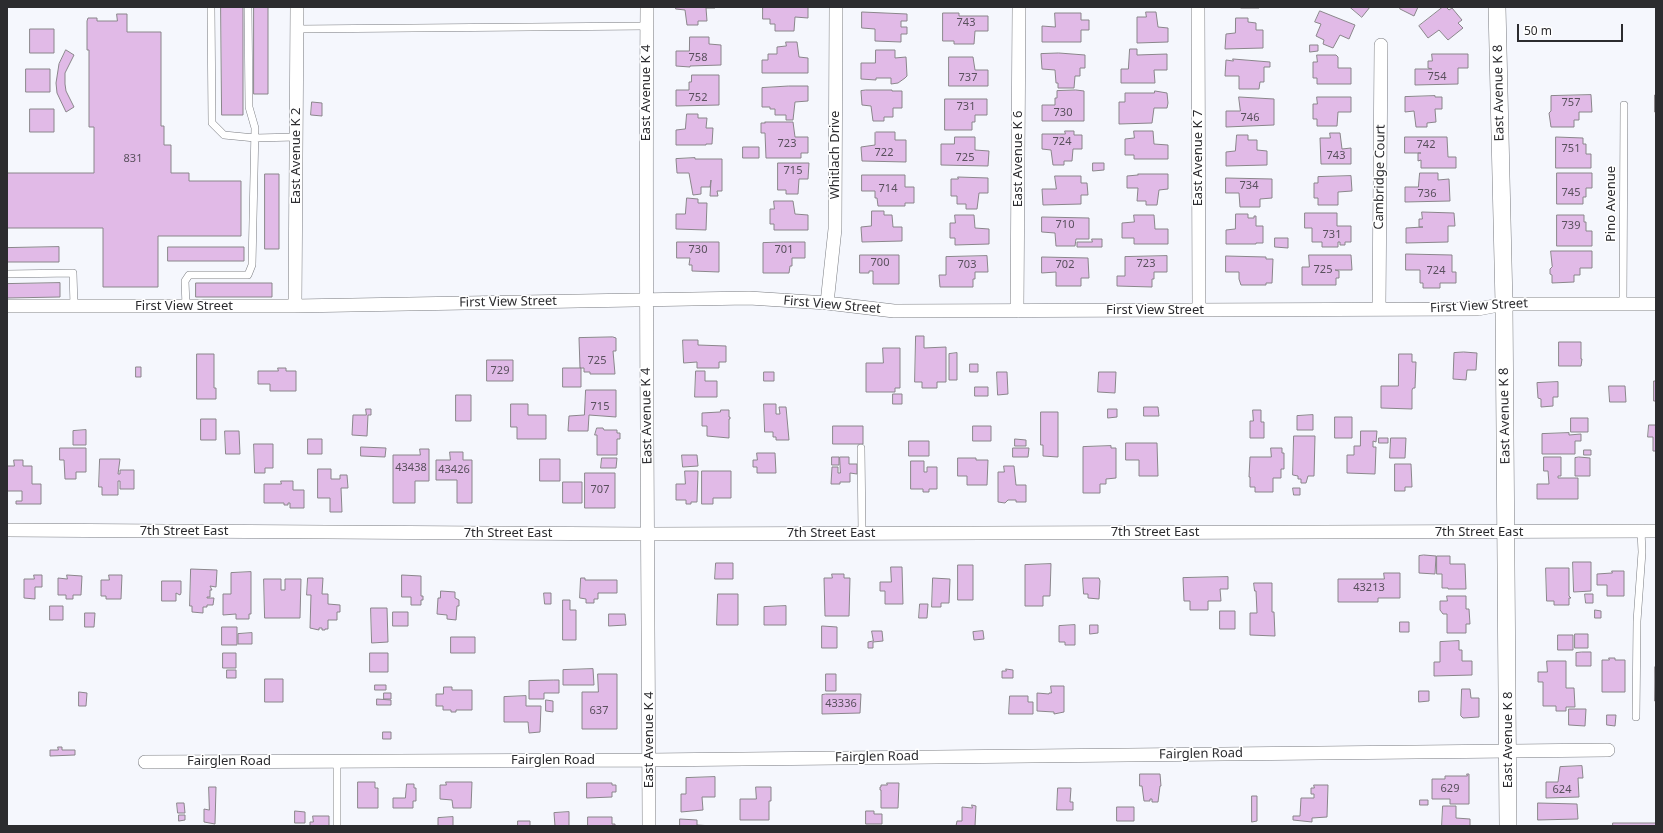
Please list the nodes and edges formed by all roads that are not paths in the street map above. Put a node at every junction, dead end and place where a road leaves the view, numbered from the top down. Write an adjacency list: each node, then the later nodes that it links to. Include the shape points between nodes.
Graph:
1 (211, 7): 14 (lane, via 212,123 224,136)
2 (248, 7): 14 (lane, via 249,107)
3 (297, 7): 10 (street, East Avenue K 2)
4 (647, 7): 9 (street, East Avenue K 4)
5 (836, 7): 17 (street, Whitlach Drive, via 835,229)
6 (1019, 7): 27 (street, East Avenue K 6)
7 (1198, 7): 25 (street, East Avenue K 7)
8 (1497, 7): 18 (street, East Avenue K 8)
9 (647, 26): 10 (lane); 16 (street, East Avenue K 4)
10 (296, 29): 13 (street, East Avenue K 2)
11 (1381, 45): 26 (street, Cambridge Court)
12 (1624, 104): 19 (lane, Pino Avenue)
13 (296, 137): 14 (lane); 24 (street, East Avenue K 2)
14 (255, 138): 23 (lane, via 252,266 248,275 189,275 185,281)
15 (7, 274): 22 (lane, via 73,273)
16 (645, 300): 17 (street, First View Street, via 749,298); 24 (street, First View Street); 34 (street, East Avenue K 4)
17 (827, 303): 27 (street, First View Street, via 894,311)
18 (1504, 304): 19 (street, First View Street); 26 (street, First View Street, via 1478,309); 33 (street, East Avenue K 8)
19 (1623, 304): 20 (street, First View Street)
20 (1656, 304)
21 (7, 306): 22 (street, First View Street)
22 (74, 306): 23 (street, First View Street)
23 (186, 306): 24 (street, First View Street)
24 (295, 306)
25 (1198, 309): 26 (street, First View Street); 27 (street, First View Street)
26 (1379, 309)
27 (1017, 311)
28 (861, 448): 32 (lane)
29 (7, 530): 34 (street, 7th Street East)
30 (1641, 531): 31 (street, 7th Street East); 33 (street, 7th Street East); 35 (lane)
31 (1656, 531)
32 (862, 532): 33 (street, 7th Street East); 34 (street, 7th Street East)
33 (1507, 532): 37 (street, East Avenue K 8)
34 (648, 534): 38 (street, East Avenue K 4)
35 (1636, 717)
36 (1608, 750): 37 (street, Fairglen Road)
37 (1508, 751): 38 (street, Fairglen Road); 43 (street, East Avenue K 8)
38 (648, 760): 39 (street, Fairglen Road); 42 (street, East Avenue K 4)
39 (337, 761): 40 (street, Fairglen Road); 41 (lane)
40 (145, 762)
41 (338, 826)
42 (649, 826)
43 (1508, 826)

